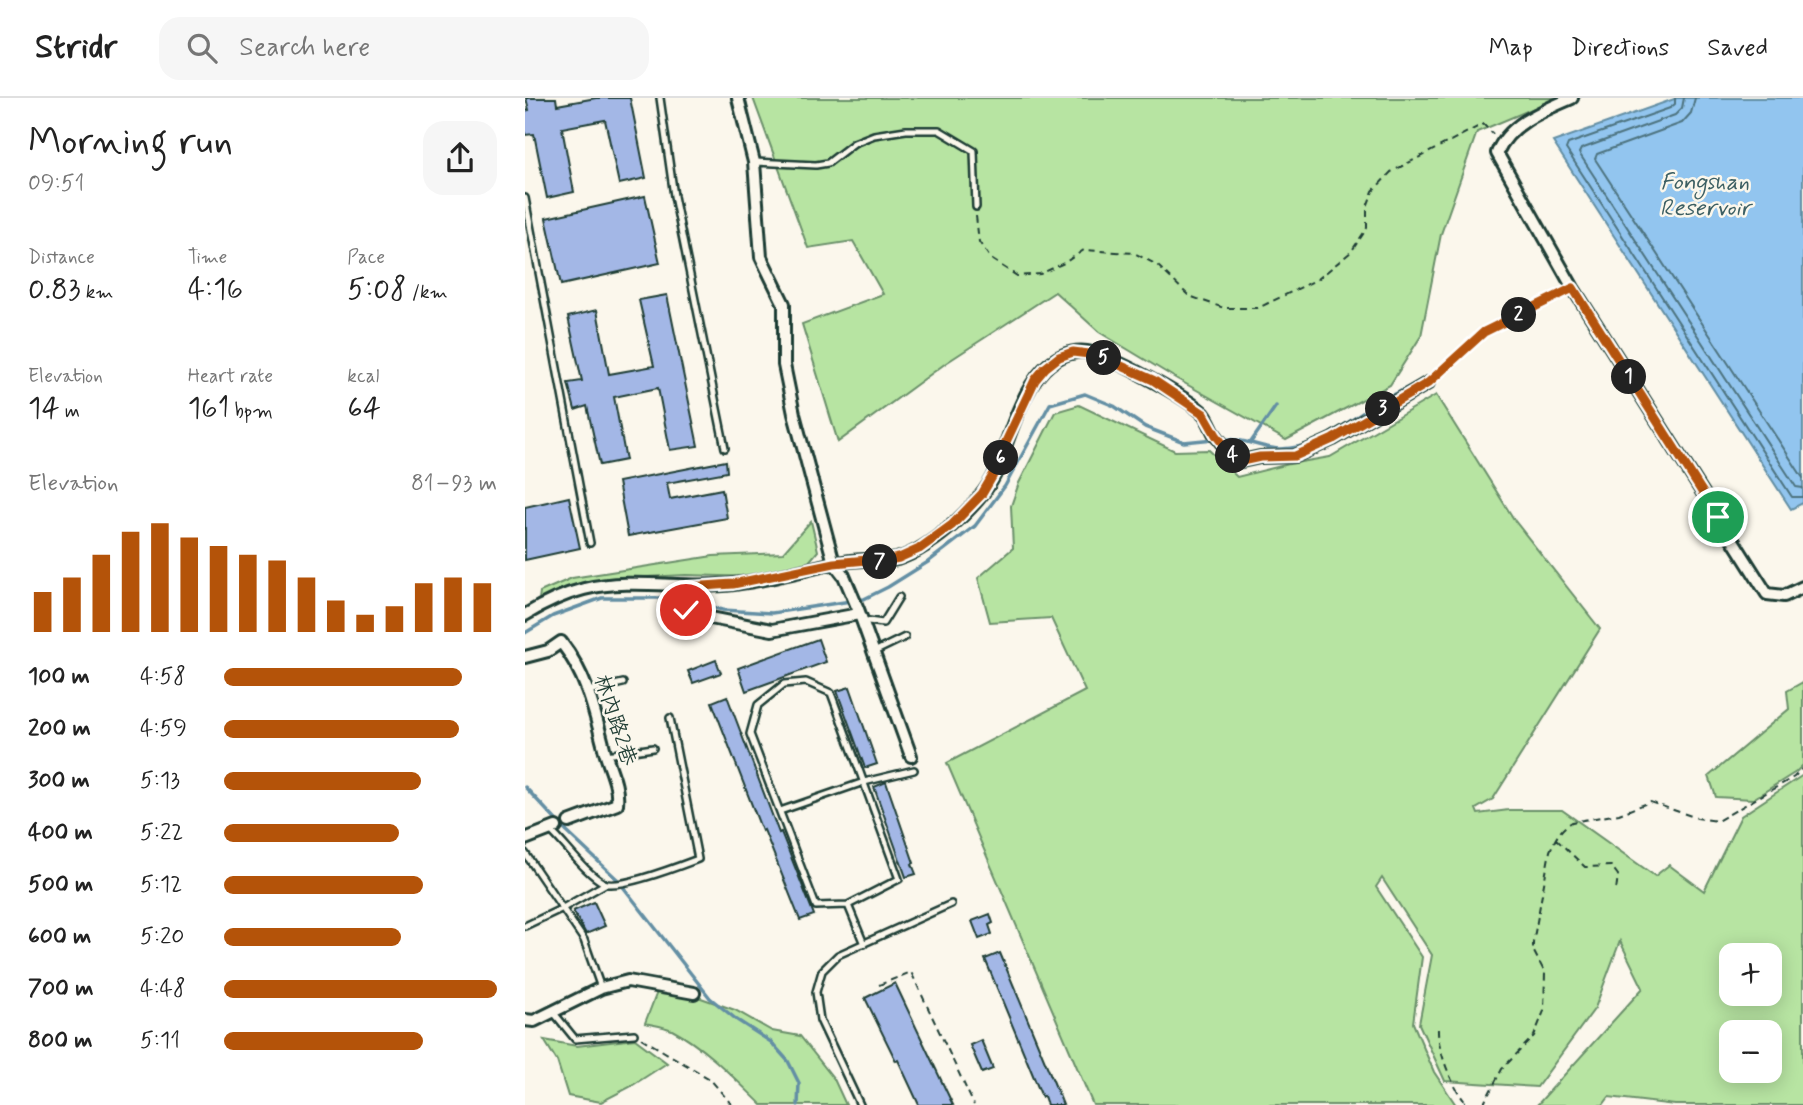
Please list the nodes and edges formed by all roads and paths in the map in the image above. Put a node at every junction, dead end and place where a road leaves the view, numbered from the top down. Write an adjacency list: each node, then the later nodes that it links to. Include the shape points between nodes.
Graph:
1 (660, 98): 10 (lane, via 674,196)
2 (738, 98): 5 (street)
3 (1572, 98): 4 (street, via 1531,117)
4 (1501, 142): 7 (path, via 1483,124 1391,172 1373,191 1367,228 1351,251 1318,279 1258,308 1224,307 1189,296 1157,265 1134,253 1084,250 1040,274 1017,276 991,259 979,242); 8 (street, via 1497,153)
5 (754, 162): 7 (lane, via 828,163 874,135 939,131 974,151); 12 (street, via 761,257 784,304 784,365)
6 (525, 198): 11 (lane)
7 (976, 206)
8 (1573, 288): 9 (path, via 1484,332); 14 (street, via 1767,594 1783,596)
9 (1428, 383): 12 (street, via 1295,456 1237,462 1204,414 1153,380 1097,355 1073,352 1059,357 1040,374 991,481 952,525 899,558)
10 (725, 448)
11 (590, 543)
12 (834, 563): 13 (street, via 733,584); 16 (street)
13 (689, 587): 16 (street, via 685,613 772,630); 17 (street, via 584,589)
14 (1803, 587)
15 (899, 597): 16 (lane, via 883,623)
16 (859, 614): 19 (street)
17 (525, 615)
18 (905, 637): 19 (lane)
19 (872, 653): 26 (street)
20 (525, 657): 22 (street, 林內路2巷, via 561,642 575,660)
21 (623, 683): 22 (lane)
22 (588, 691): 25 (street, 林內路2巷)
23 (670, 718): 36 (lane, via 698,859 625,883)
24 (653, 748): 25 (lane)
25 (606, 755): 31 (street, 林內路2巷, via 618,792 617,804)
26 (911, 756)
27 (1803, 768): 33 (path, via 1717,821 1650,802 1619,814 1572,822)
28 (914, 770): 29 (lane)
29 (863, 782): 30 (lane); 30 (lane, via 831,693 806,682 784,684 758,705 750,734); 39 (lane, via 899,878)
30 (780, 811): 39 (lane, via 817,906)
31 (569, 822): 32 (lane)
32 (553, 829): 34 (street); 36 (lane, via 572,855)
33 (1555, 838): 37 (path, via 1585,867 1611,866 1618,875); 54 (path, via 1533,943 1545,974 1544,1011 1534,1036 1502,1069)
34 (525, 839)
35 (525, 853): 40 (lane)
36 (605, 884): 40 (lane)
37 (1616, 891)
38 (951, 904): 42 (lane)
39 (848, 905): 42 (lane)
40 (563, 908): 41 (lane); 44 (lane, via 584,940)
41 (525, 926)
42 (864, 944): 51 (lane, via 838,955 822,971 816,992 820,1020)
43 (879, 985): 52 (path, via 911,972)
44 (601, 988): 45 (street, via 628,981); 46 (street)
45 (694, 993)
46 (554, 1013): 47 (street); 49 (lane, via 575,1039)
47 (525, 1020)
48 (1438, 1029): 53 (path, via 1437,1043 1459,1096)
49 (634, 1034): 50 (path, via 710,1079)
50 (732, 1105)
51 (860, 1105)
52 (974, 1105)
53 (1468, 1105)
54 (1483, 1105)

